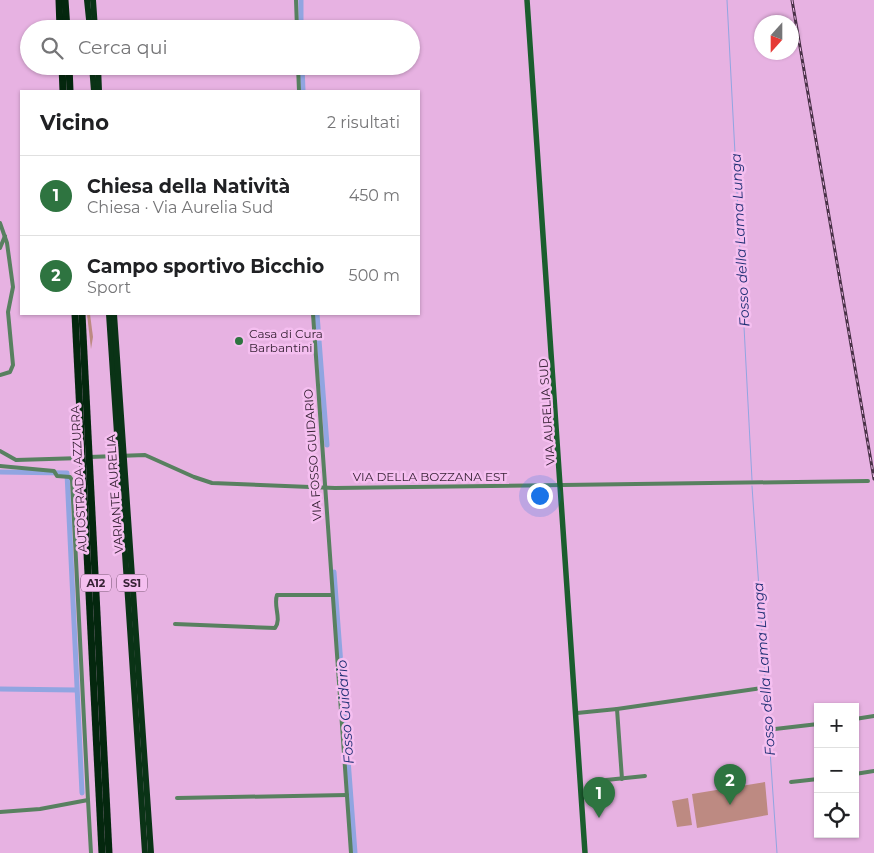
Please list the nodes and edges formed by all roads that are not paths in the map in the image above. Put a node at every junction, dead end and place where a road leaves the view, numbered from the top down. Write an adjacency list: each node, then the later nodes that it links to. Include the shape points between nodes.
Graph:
1 (58, 0): 7 (highway)
2 (65, 0): 8 (highway)
3 (88, 0): 9 (highway)
4 (93, 0): 10 (highway)
5 (296, 0): 11 (street)
6 (527, 0): 34 (main road, VIA AURELIA SUD)
7 (59, 20)
8 (66, 20)
9 (89, 20)
10 (94, 20)
11 (296, 20)
12 (62, 75): 17 (highway)
13 (69, 75): 18 (highway)
14 (93, 75): 19 (highway)
15 (98, 75): 20 (highway)
16 (298, 75): 21 (street)
17 (63, 90)
18 (70, 90)
19 (94, 90)
20 (99, 90)
21 (299, 90)
22 (0, 223): 23 (street)
23 (5, 236): 24 (street); 30 (street, via 13,287 8,312 13,365 10,372)
24 (0, 248)
25 (75, 315): 57 (highway, AUTOSTRADA AZZURRA / A12)
26 (82, 315): 58 (highway, AUTOSTRADA AZZURRA / A12)
27 (108, 315): 59 (highway, VARIANTE AURELIA / SS1)
28 (114, 315): 60 (highway, VARIANTE AURELIA / SS1)
29 (313, 315): 35 (street, VIA FOSSO GUIDARIO)
30 (0, 375)
31 (0, 452): 35 (street, VIA DELLA BOZZANA EST, via 16,460 145,455 212,483)
32 (0, 466): 54 (street, via 55,472 70,476 73,485)
33 (868, 481): 34 (street, VIA DELLA BOZZANA EST)
34 (562, 486): 35 (street, VIA DELLA BOZZANA EST); 40 (main road, VIA AURELIA SUD)
35 (325, 488): 36 (street, VIA FOSSO GUIDARIO)
36 (332, 595): 37 (street, via 280,593 275,599 278,622 275,628); 52 (street, VIA FOSSO GUIDARIO)
37 (175, 624)
38 (762, 688): 39 (street)
39 (617, 709): 40 (street); 48 (street)
40 (577, 713): 62 (main road, VIA AURELIA SUD)
41 (874, 716): 42 (street)
42 (859, 718)
43 (814, 724): 44 (street)
44 (775, 729)
45 (874, 771): 46 (street)
46 (859, 773)
47 (645, 776): 48 (street)
48 (622, 779): 50 (street)
49 (814, 779): 51 (street)
50 (606, 780)
51 (790, 782)
52 (347, 795): 53 (street); 61 (street, VIA FOSSO GUIDARIO)
53 (177, 798)
54 (88, 800): 55 (street); 56 (street)
55 (0, 812)
56 (91, 853)
57 (102, 853)
58 (109, 853)
59 (145, 853)
60 (151, 853)
61 (351, 853)
62 (585, 853)

